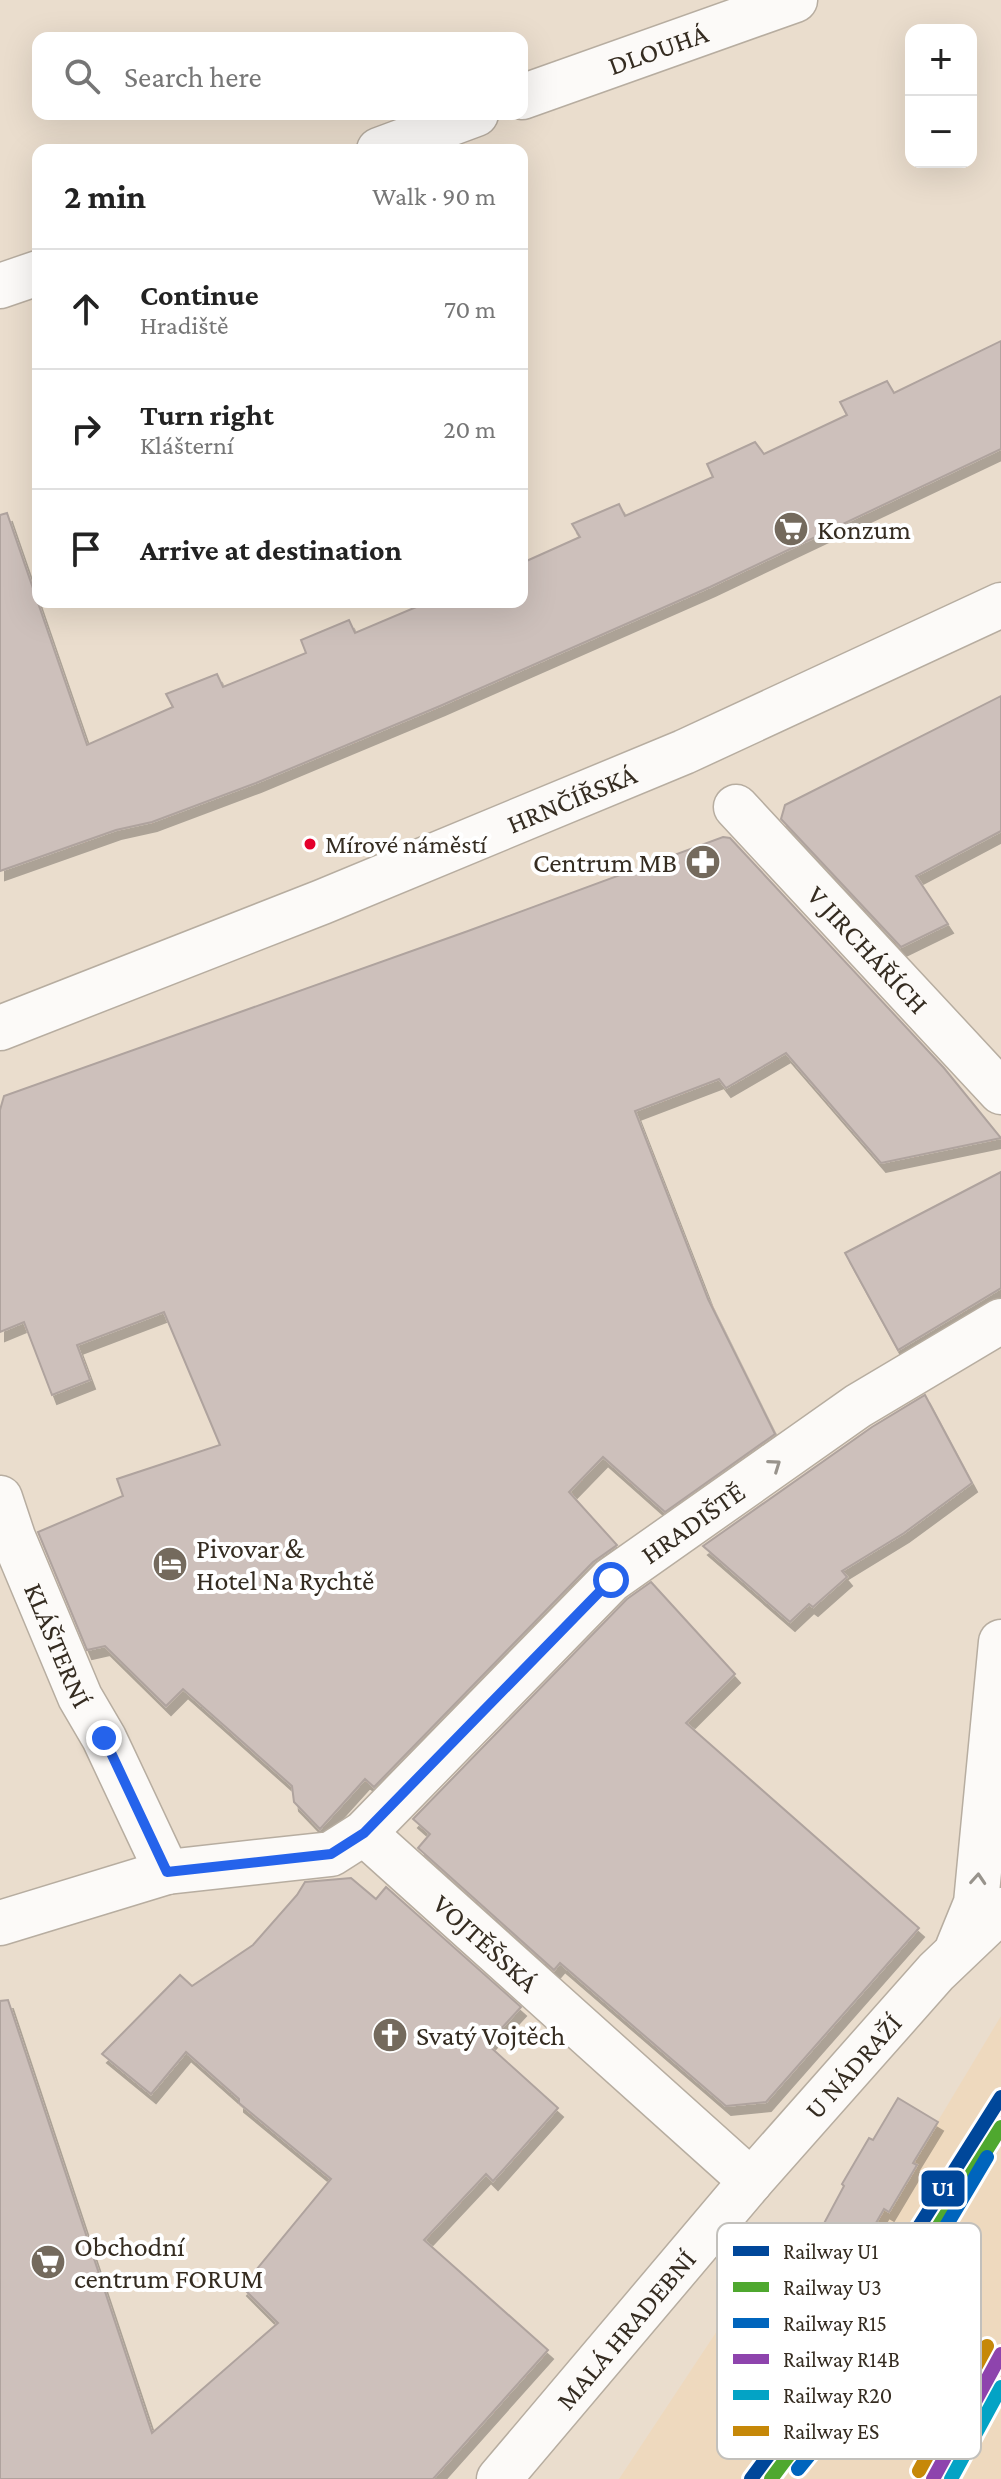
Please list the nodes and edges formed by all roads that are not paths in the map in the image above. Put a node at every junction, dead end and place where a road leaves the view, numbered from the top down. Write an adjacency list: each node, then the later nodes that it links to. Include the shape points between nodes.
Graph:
1 (795, 0): 2 (street, DLOUHÁ)
2 (528, 95)
3 (460, 120): 4 (street)
4 (395, 144)
5 (32, 275): 6 (street)
6 (0, 286)
7 (1001, 605): 9 (street, HRNČÍŘSKÁ, via 684,752)
8 (736, 807): 10 (street, V JIRCHÁŘÍCH)
9 (0, 1028)
10 (1001, 1092)
11 (1001, 1321): 14 (street, HRADIŠTĚ, one-way to 11, via 611,1580 858,1406)
12 (0, 1498): 15 (street, KLÁŠTERNÍ, via 80,1697)
13 (1001, 1642): 18 (street, U NÁDRAŽÍ, one-way to 13, via 976,1903)
14 (364, 1833): 15 (street, HRADIŠTĚ, via 331,1854); 19 (street, VOJTĚŠSKÁ)
15 (167, 1872): 17 (street, HRADIŠTĚ)
16 (1001, 1910): 18 (street, U NÁDRAŽÍ)
17 (0, 1923)
18 (956, 1953): 19 (street, U NÁDRAŽÍ)
19 (751, 2181): 20 (street, MALÁ HRADEBNÍ)
20 (499, 2479)

